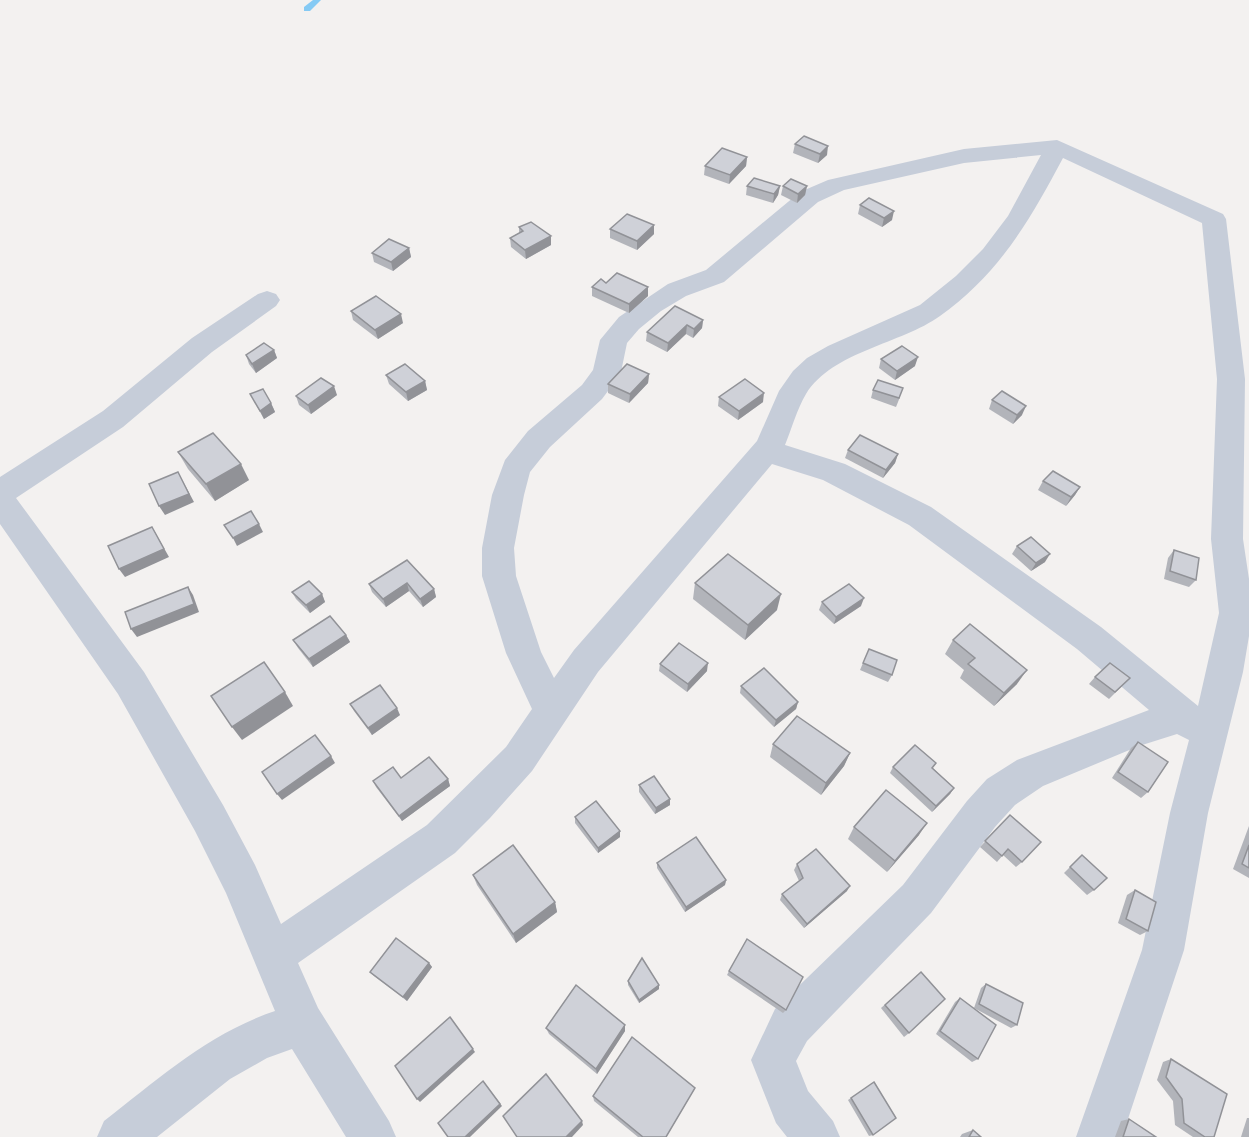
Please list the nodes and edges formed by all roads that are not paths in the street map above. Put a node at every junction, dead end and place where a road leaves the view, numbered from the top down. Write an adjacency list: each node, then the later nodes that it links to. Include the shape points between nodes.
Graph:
1 (1056, 147): 3 (street, via 1019,217 992,255 929,311 817,364 793,391); 5 (street, via 1214,219 1231,379 1227,539); 6 (street, via 964,156 827,189 785,215 716,276 677,290 629,323 614,340 606,372 592,392 538,439 516,468 498,548 499,576 508,609)
2 (267, 300): 4 (street, via 59,456)
3 (766, 450): 6 (street, via 586,662); 7 (street, via 834,472 920,516 1089,638)
4 (4, 511): 8 (street, via 55,574 131,683 209,818)
5 (1243, 598): 7 (street, via 1225,672)
6 (552, 712): 8 (street, via 519,759 441,839)
7 (1194, 725): 12 (street, via 1134,731 1030,773 1001,792 981,813 917,899 791,1025 773,1060 792,1107); 13 (street, via 1189,813 1162,950)
8 (274, 954): 9 (street)
9 (302, 1024): 10 (street, via 257,1039 214,1063); 11 (street)
10 (120, 1137)
11 (373, 1137)
12 (817, 1137)
13 (1098, 1137)

